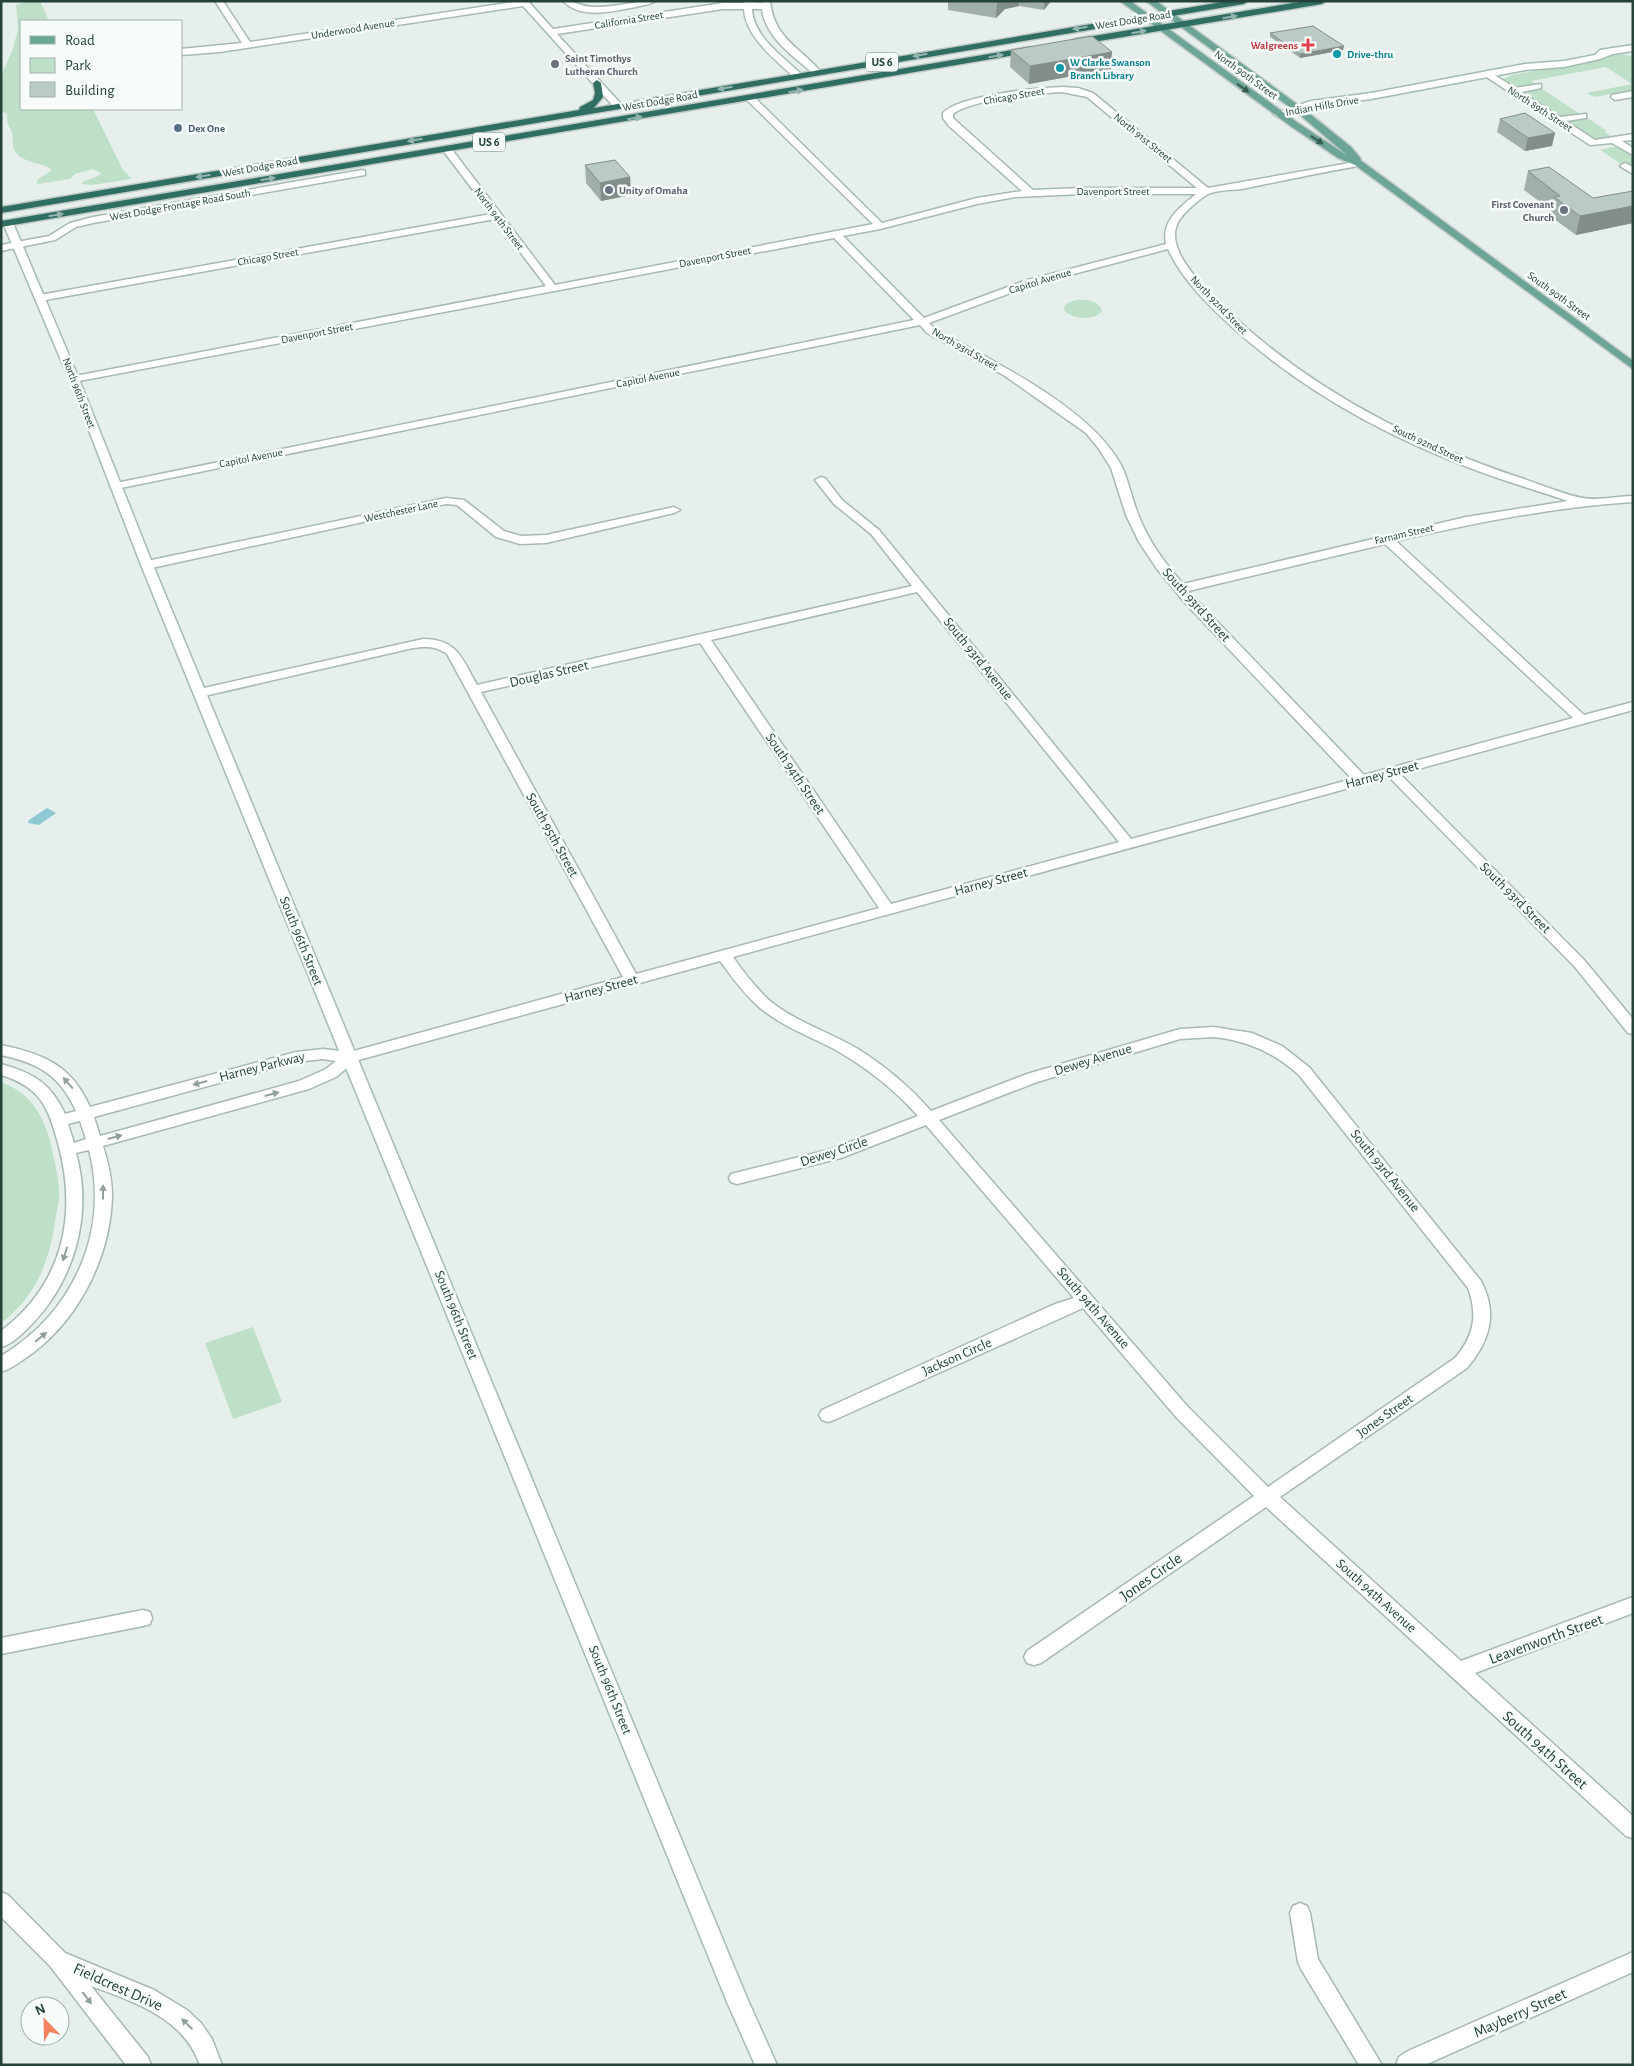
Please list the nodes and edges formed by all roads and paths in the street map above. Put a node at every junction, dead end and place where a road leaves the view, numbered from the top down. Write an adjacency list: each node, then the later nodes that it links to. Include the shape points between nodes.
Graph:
1 (219, 1): 19 (street)
2 (566, 1): 3 (street, via 578,9 593,10)
3 (651, 1)
4 (1124, 1): 12 (main road, North 90th Street)
5 (1150, 1): 11 (main road, North 90th Street)
6 (1244, 1): 11 (highway, West Dodge Road / US 6)
7 (1322, 1): 13 (highway, West Dodge Road, one-way to 7)
8 (525, 2): 16 (street); 19 (street, Underwood Avenue)
9 (748, 3): 10 (street, California Street); 16 (street, California Street); 17 (street)
10 (766, 3): 15 (street)
11 (1167, 14): 12 (highway, West Dodge Road / US 6); 13 (main road, North 90th Street)
12 (1145, 17): 14 (main road, North 90th Street); 23 (highway, West Dodge Road / US 6, one-way to 23)
13 (1182, 24): 14 (highway, West Dodge Road); 34 (main road, North 90th Street)
14 (1160, 28): 18 (highway, West Dodge Road, one-way to 14); 35 (main road, North 90th Street, one-way to 35)
15 (774, 30): 17 (street); 23 (street)
16 (552, 32): 26 (street)
17 (756, 32): 25 (street)
18 (1065, 44)
19 (248, 45): 22 (street, Underwood Avenue)
20 (1039, 48): 32 (highway, West Dodge Road / US 6, one-way to 20)
21 (1631, 50): 24 (street, Indian Hills Drive)
22 (182, 52)
23 (817, 72): 25 (highway, West Dodge Road / US 6)
24 (1488, 74): 29 (street, North 89th Street); 34 (street, Indian Hills Drive)
25 (798, 76): 33 (highway, West Dodge Road / US 6, one-way to 33)
26 (597, 83): 33 (street); 37 (highway, via 600,98 596,103)
27 (1538, 86): 29 (street)
28 (1076, 91): 46 (street, North 91st Street, via 1095,99); 47 (street, Chicago Street, via 1053,89 967,104 953,109 948,116 950,122)
29 (1513, 91): 38 (street, North 89th Street)
30 (1633, 94): 31 (street)
31 (1615, 97)
32 (750, 98): 41 (highway, West Dodge Road / US 6, one-way to 32); 51 (street)
33 (618, 106): 37 (highway, West Dodge Road / US 6); 44 (highway, via 618,112 608,115 437,144)
34 (1299, 110): 35 (street, Indian Hills Drive); 43 (main road, North 90th Street, via 1351,151)
35 (1278, 114): 43 (main road, North 90th Street, one-way to 43, via 1341,156)
36 (1583, 116): 38 (street)
37 (552, 117): 48 (highway, West Dodge Road / US 6, one-way to 48)
38 (1558, 120): 40 (street, North 89th Street, via 1593,143)
39 (1633, 137): 40 (street)
40 (1615, 140): 42 (street)
41 (447, 149): 44 (highway, West Dodge Road / US 6); 49 (street, North 94th Street)
42 (1633, 152)
43 (1358, 163): 46 (street, Davenport Street); 55 (main road, North 90th Street)
44 (346, 166): 50 (highway, West Dodge Road / US 6, one-way to 44)
45 (362, 173): 54 (street, West Dodge Frontage Road South, via 93,220 73,225 52,238)
46 (1206, 191): 47 (street, Davenport Street); 53 (street, North 92nd Street, via 1174,221 1170,236)
47 (1030, 193): 51 (street, Davenport Street, via 977,201)
48 (2, 209)
49 (496, 216): 57 (street, North 94th Street); 58 (street, Chicago Street)
50 (5, 223): 54 (street, North 96th Street)
51 (880, 226): 52 (street, Davenport Street)
52 (836, 234): 57 (street, Davenport Street); 59 (street, North 93rd Street)
53 (1173, 245): 59 (street, Capitol Avenue, via 1028,283); 60 (street, North 92nd Street, via 1176,256 1206,295 1243,332)
54 (17, 246): 56 (street, West Dodge Frontage Road South); 58 (street, North 96th Street)
55 (1470, 246): 61 (main road, South 90th Street)
56 (1, 248)
57 (552, 288): 62 (street, Davenport Street)
58 (40, 298): 62 (street, North 96th Street)
59 (922, 322): 63 (street, North 93rd Street, via 931,331 977,355); 65 (street, Capitol Avenue)
60 (1283, 363): 67 (street, South 92nd Street, via 1372,418 1446,454)
61 (1633, 366)
62 (74, 379): 65 (street, North 96th Street)
63 (1062, 410): 72 (street, South 93rd Street, via 1090,431 1104,447 1117,468 1145,542)
64 (821, 480): 71 (street, South 93rd Avenue, via 838,502 875,532)
65 (116, 486): 70 (street, North 96th Street)
66 (1633, 499): 67 (street, Farnam Street)
67 (1583, 502): 69 (street, Farnam Street, via 1466,520)
68 (674, 510): 70 (street, Westchester Lane, via 546,539 520,540 500,534 460,502 446,501)
69 (1387, 538): 72 (street, Farnam Street); 77 (street)
70 (147, 565): 75 (street, South 96th Street)
71 (920, 588): 73 (street, Douglas Street); 80 (street, South 93rd Avenue)
72 (1179, 588): 79 (street, South 93rd Street)
73 (703, 638): 74 (street, Douglas Street); 81 (street, South 94th Street)
74 (473, 690): 75 (street, via 452,652 440,645 424,643); 83 (street, South 95th Street)
75 (200, 693): 87 (street, South 96th Street)
76 (1633, 706): 77 (street, Harney Street)
77 (1582, 720): 78 (street, Harney Street)
78 (1391, 772): 79 (street, Harney Street); 84 (street, South 93rd Street, via 1580,964)
79 (1361, 780): 80 (street, Harney Street)
80 (1128, 844): 81 (street, Harney Street)
81 (888, 910): 82 (street, Harney Street)
82 (724, 955): 83 (street, Harney Street); 90 (street, South 94th Avenue, via 744,984 767,1006 873,1067 897,1085)
83 (632, 980): 87 (street, Harney Street)
84 (1633, 1029)
85 (1262, 1041): 90 (street, Dewey Avenue, via 1212,1031 1180,1034 1032,1078); 96 (street, South 93rd Avenue, via 1286,1054 1304,1071 1469,1276 1480,1295)
86 (1, 1050): 89 (street, one-way to 86, via 65,1078 29,1057)
87 (350, 1057): 89 (street, Harney Parkway, one-way to 89, via 323,1054 296,1057); 92 (street, Harney Parkway, one-way to 87, via 304,1086 331,1073); 113 (street, South 96th Street)
88 (1, 1069): 91 (street, via 30,1080 43,1090 52,1101)
89 (86, 1114): 91 (street, Harney Parkway); 92 (street)
90 (929, 1118): 94 (street, Dewey Circle, via 835,1154); 95 (street, South 94th Avenue)
91 (60, 1121): 93 (street)
92 (94, 1142): 93 (street, Harney Parkway); 98 (street, one-way to 92, via 20,1355 48,1332 84,1280 102,1222 103,1184)
93 (68, 1150): 97 (street, one-way to 97, via 75,1198 74,1224 66,1254 44,1299 26,1321)
94 (737, 1178)
95 (1086, 1300): 99 (street, Jackson Circle); 100 (street, South 94th Avenue, via 1182,1412)
96 (1484, 1319): 100 (street, Jones Street, via 1472,1351 1461,1363)
97 (1, 1340)
98 (1, 1365)
99 (828, 1415)
100 (1268, 1497): 104 (street, Jones Circle); 105 (street, South 94th Avenue)
101 (1633, 1605): 105 (street, Leavenworth Street)
102 (143, 1618): 103 (street)
103 (1, 1646)
104 (1034, 1657)
105 (1458, 1670): 106 (street, South 94th Street)
106 (1633, 1829)
107 (1, 1902): 109 (street, Fieldcrest Drive)
108 (1300, 1913): 114 (street, via 1308,1962)
109 (57, 1959): 111 (street, Fieldcrest Drive, one-way to 111); 112 (street, Fieldcrest Drive, one-way to 109, via 195,2032 177,2015 149,1997)
110 (1633, 1962): 115 (street, Mayberry Street, via 1416,2058)
111 (140, 2065)
112 (211, 2065)
113 (766, 2065)
114 (1371, 2065)
115 (1407, 2065)

